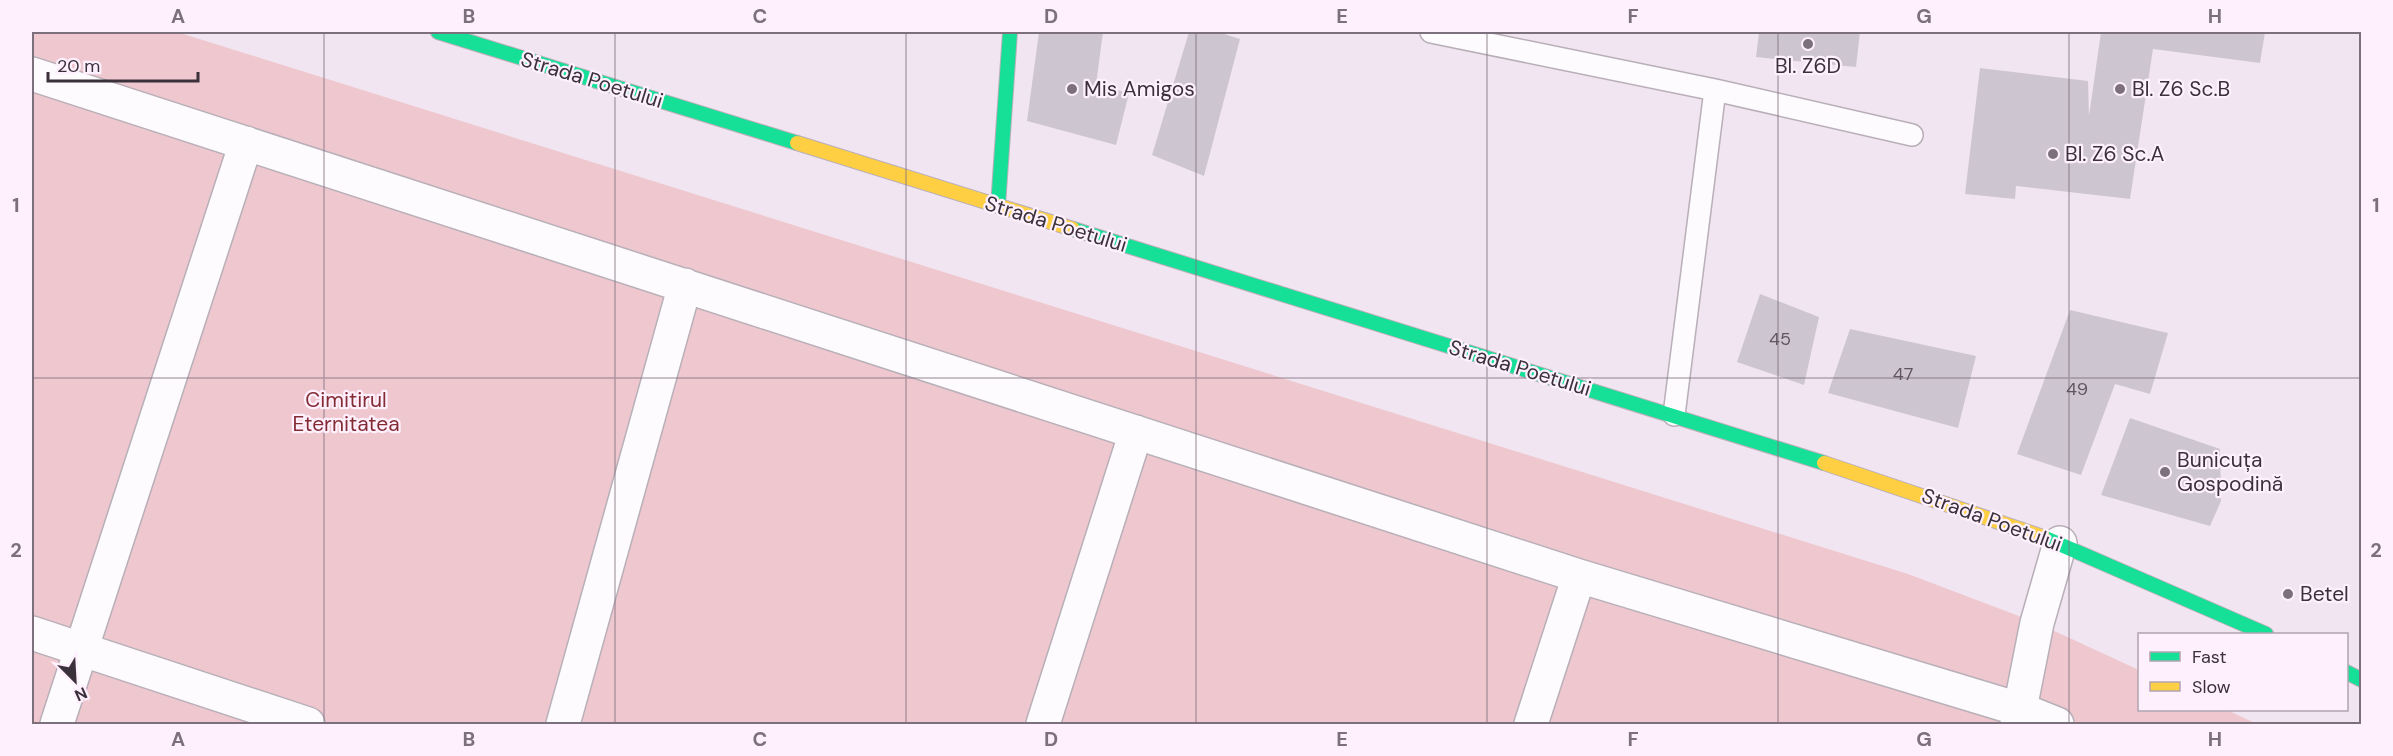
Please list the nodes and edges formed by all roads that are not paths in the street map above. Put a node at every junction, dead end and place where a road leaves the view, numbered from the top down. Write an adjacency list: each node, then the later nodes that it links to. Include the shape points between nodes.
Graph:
1 (438, 32): 8 (street, Strada Poetului)
2 (1010, 32): 8 (street)
3 (1431, 32): 5 (lane)
4 (32, 74): 7 (street)
5 (1715, 90): 6 (lane); 10 (lane)
6 (1912, 135)
7 (246, 143): 9 (street); 16 (street)
8 (998, 206): 10 (street, Strada Poetului)
9 (685, 285): 11 (street); 20 (street)
10 (1674, 415): 12 (street, Strada Poetului, via 1880,480)
11 (1136, 432): 13 (street); 21 (street)
12 (2060, 543): 15 (street, Strada Poetului); 17 (street, via 2037,624)
13 (1579, 576): 17 (street); 22 (street)
14 (32, 633): 16 (street)
15 (2264, 633)
16 (80, 650): 18 (street); 19 (street)
17 (2019, 717): 23 (street)
18 (57, 724)
19 (308, 724)
20 (563, 724)
21 (1043, 724)
22 (1531, 724)
23 (2057, 724)

